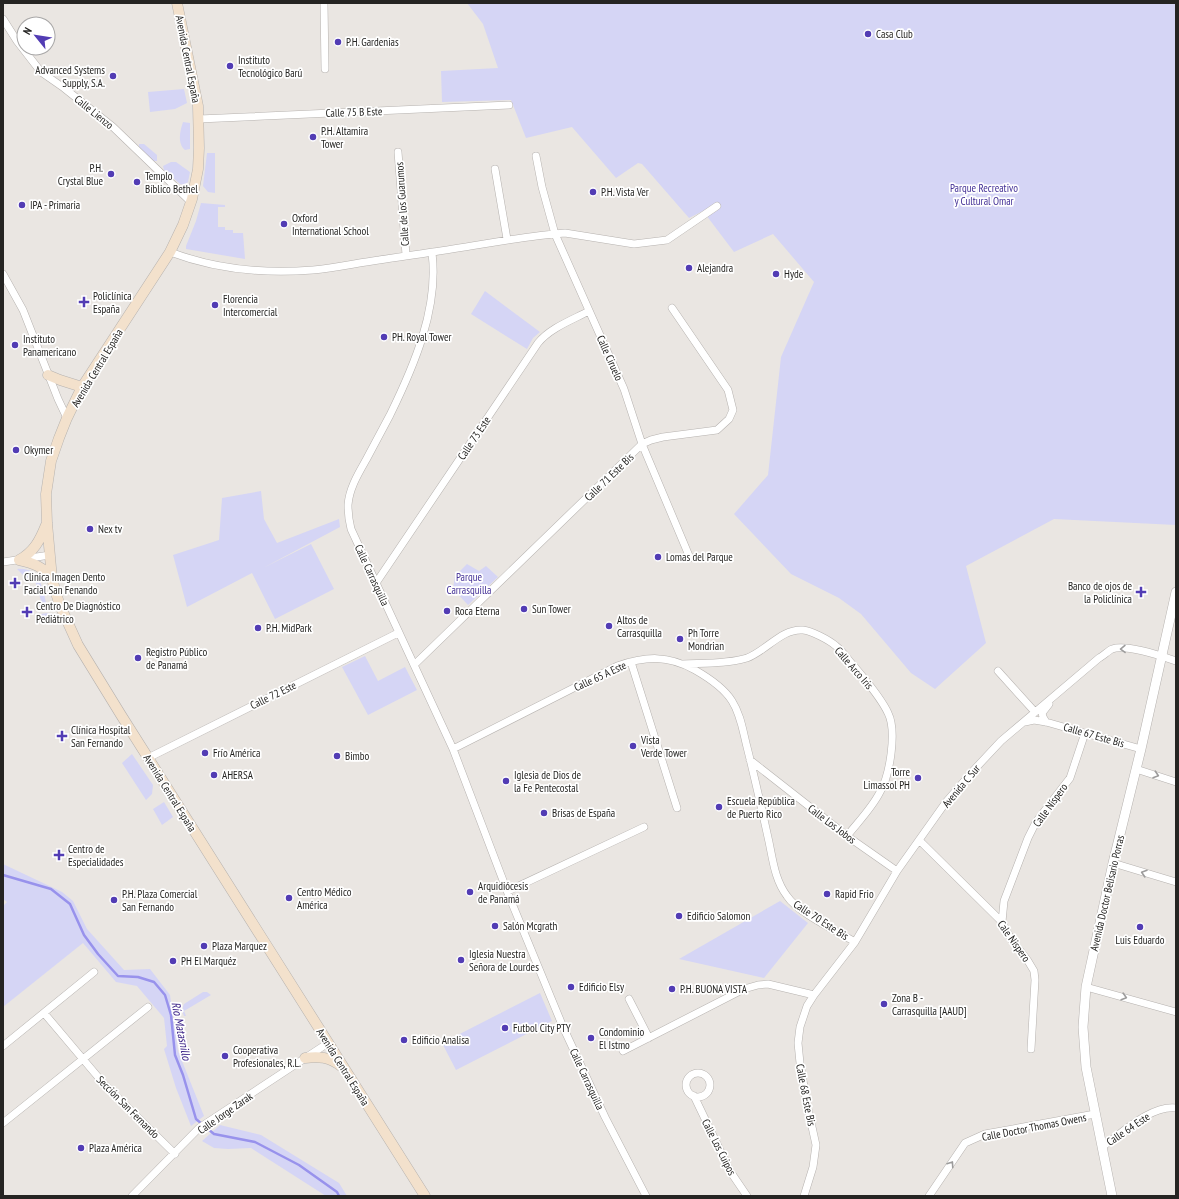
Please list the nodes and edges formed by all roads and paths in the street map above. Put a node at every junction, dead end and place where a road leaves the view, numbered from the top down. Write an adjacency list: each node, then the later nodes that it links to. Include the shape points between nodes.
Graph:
1 (177, 3): 6 (main road, Avenida Central España)
2 (324, 3): 4 (street)
3 (3, 19): 10 (street, Calle Lienzo, via 41,72 113,127)
4 (325, 69)
5 (509, 105): 6 (street, Calle 75 B Este)
6 (199, 119): 10 (main road, Avenida Central España, via 198,169)
7 (398, 152): 16 (street, Calle de los Guarumos)
8 (536, 156): 12 (street, Calle Ciruelo)
9 (495, 169): 13 (street)
10 (191, 202): 14 (main road, Avenida Central España)
11 (717, 206): 12 (street, via 667,240 634,244 565,233)
12 (555, 234): 13 (street); 19 (street, Calle Ciruelo)
13 (507, 239): 15 (street)
14 (170, 252): 16 (street, via 212,264 281,272 315,270); 21 (main road, Avenida Central España)
15 (432, 253): 16 (street); 30 (street, Calle Carrasquilla, via 433,287 422,338 391,413 356,480 348,505 351,529)
16 (406, 255)
17 (3, 274): 20 (street, via 24,310)
18 (672, 308): 23 (street, Calle 71 Este Bis, via 728,390 733,410 729,419 717,430 663,437)
19 (589, 311): 23 (street, Calle Ciruelo, via 624,389); 30 (street, Calle 73 Este, via 552,331 538,343)
20 (48, 375): 21 (main road); 22 (street)
21 (82, 388): 22 (main road, Avenida Central España)
22 (67, 418): 24 (main road, Avenida Central España, via 52,461 46,494)
23 (642, 444): 26 (street, Calle Ciruelo); 36 (street, Calle 71 Este Bis)
24 (47, 523): 25 (main road, Avenida Central España); 27 (main road, via 35,547)
25 (50, 555): 27 (street); 29 (main road, Avenida Central España)
26 (690, 558)
27 (19, 560): 28 (street); 29 (main road, via 39,566)
28 (3, 562)
29 (52, 579): 46 (main road, Avenida Central España, via 61,608 78,645)
30 (376, 583): 32 (street, Calle Carrasquilla)
31 (1176, 592): 33 (street, Avenida Doctor Belisario Porras)
32 (398, 633): 36 (street, Calle Carrasquilla); 46 (street, Calle 72 Este)
33 (1161, 656): 35 (street, Avenida C Sur); 39 (street, Avenida C Sur, one-way to 39, via 1128,649 1112,649); 44 (street, Avenida Doctor Belisario Porras)
34 (631, 662): 37 (street, Calle 65 A Este, via 646,658); 45 (street, Calle 65 A Este, via 617,666); 50 (street)
35 (1176, 662)
36 (414, 664): 45 (street, Calle Carrasquilla)
37 (683, 664): 47 (street, Calle 65 A Este, via 709,679 732,701 740,718); 52 (street, Calle Arco Iris, via 733,661 748,657 794,631 804,630 836,646 871,687 889,713 892,740 891,756 881,791)
38 (998, 671): 40 (street)
39 (1063, 688): 40 (street, Avenida C Sur); 41 (street, via 1042,713)
40 (1035, 712): 42 (street, Avenida C Sur)
41 (1046, 722): 42 (street, Calle 67 Este Bis, via 1034,720); 43 (street, Calle 67 Este Bis)
42 (1022, 723): 53 (street, Avenida C Sur, via 972,772 946,802)
43 (1085, 733): 44 (street, Calle 67 Este Bis); 58 (street, Calle Níspero, via 1070,778 1036,822 1028,838 1004,901)
44 (1141, 748): 48 (street, Avenida Doctor Belisario Porras)
45 (453, 749): 57 (street, Calle Carrasquilla)
46 (148, 758): 68 (main road, Avenida Central España)
47 (750, 760): 52 (street, Calle Los Jobos); 59 (street, Calle 70 Este Bis, via 773,866 782,888 796,906)
48 (1136, 769): 49 (street, one-way to 49); 54 (street, Avenida Doctor Belisario Porras)
49 (1176, 782)
50 (677, 808)
51 (644, 827): 57 (street)
52 (847, 836): 55 (street, Calle Los Jobos)
53 (919, 840): 55 (street, Avenida C Sur); 58 (street, Cale Nispero)
54 (1113, 863): 56 (street, one-way to 54); 61 (street, Avenida Doctor Belisario Porras)
55 (897, 871): 59 (street, Avenida C Sur)
56 (1176, 882)
57 (508, 891): 84 (street, Calle Carrasquilla, via 562,1027)
58 (1002, 922): 70 (street, Cale Nispero, via 1011,940 1034,971)
59 (855, 942): 62 (street, Avenida C Sur)
60 (94, 972): 66 (street)
61 (1086, 987): 65 (street, one-way to 65); 77 (street, Avenida Doctor Belisario Porras, via 1083,1027 1086,1067)
62 (814, 995): 67 (street, via 768,984 758,985 744,989); 81 (street, Calle 68 Este Bis, via 803,1016 798,1043 816,1145)
63 (629, 999): 67 (street)
64 (148, 1007): 73 (street)
65 (1176, 1012)
66 (44, 1013): 69 (street); 73 (street, Sección San Fernando)
67 (649, 1038): 71 (street)
68 (328, 1043): 72 (street, Calle Jorge Zarak); 74 (main road, Avenida Central España)
69 (3, 1046)
70 (1031, 1049)
71 (623, 1051)
72 (305, 1058): 74 (main road, via 323,1057); 80 (street, Calle Jorge Zarak, via 199,1128)
73 (83, 1060): 78 (street); 80 (street, Sección San Fernando)
74 (342, 1067): 83 (main road, Avenida Central España)
75 (694, 1096): 85 (street, Calle Los Cuipos, via 730,1171)
76 (1176, 1108): 79 (street, Calle 64 Este, via 1158,1110 1146,1115)
77 (1095, 1114): 79 (street, Avenida Doctor Belisario Porras); 86 (street, Calle Doctor Thomas Owens, one-way to 77, via 965,1143 985,1134)
78 (3, 1123)
79 (1102, 1147): 87 (street, Avenida Doctor Belisario Porras)
80 (175, 1154): 82 (street, Calle Jorge Zarak)
81 (805, 1195)
82 (132, 1196)
83 (425, 1196)
84 (646, 1196)
85 (746, 1196)
86 (929, 1196)
87 (1112, 1196)

